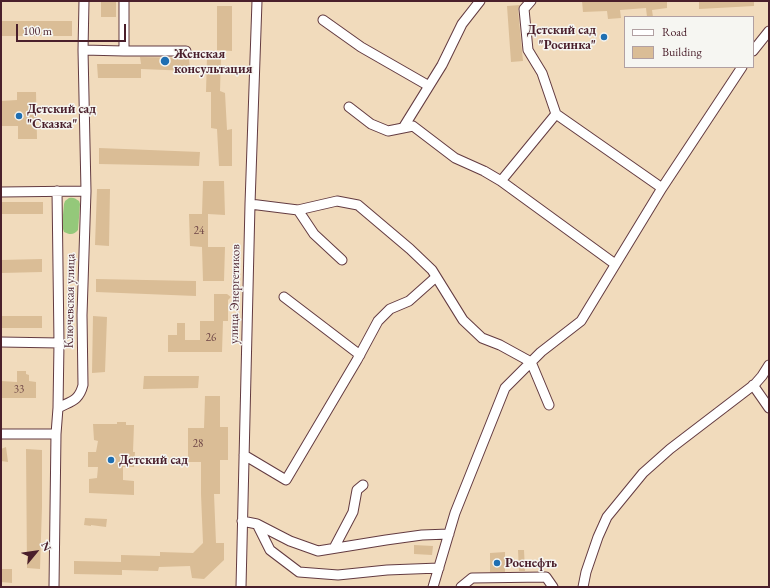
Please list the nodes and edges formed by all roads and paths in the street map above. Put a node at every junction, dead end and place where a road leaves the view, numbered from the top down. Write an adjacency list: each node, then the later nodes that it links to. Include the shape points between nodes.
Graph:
1 (84, 1): 8 (street, Ключевская улица)
2 (124, 1): 11 (street)
3 (257, 1): 22 (street, улица Энергетиков)
4 (480, 1): 13 (street, via 462,24)
5 (532, 1): 15 (street, via 524,9 528,50 542,73)
6 (323, 20): 13 (street, via 361,47)
7 (769, 31): 9 (street)
8 (83, 50): 11 (street); 20 (street, Ключевская улица)
9 (754, 50)
10 (186, 51): 11 (street)
11 (124, 52)
12 (741, 68): 18 (street)
13 (429, 86): 16 (street)
14 (349, 107): 16 (street, via 371,124 388,131)
15 (556, 114): 17 (street); 18 (street)
16 (403, 128): 17 (street, via 413,126 455,158)
17 (501, 181): 25 (street)
18 (662, 188): 25 (street)
19 (57, 191): 20 (street); 21 (street); 29 (street)
20 (86, 191): 35 (street, Ключевская улица, via 82,315 83,385 81,393 76,398)
21 (1, 192)
22 (250, 204): 23 (street); 39 (street, улица Энергетиков)
23 (298, 210): 24 (street, via 314,234); 26 (street, via 337,201 358,205 410,249)
24 (342, 260)
25 (615, 264): 31 (street, via 581,321)
26 (436, 277): 30 (street, via 410,301 390,309 378,321); 31 (street, via 463,320 482,338)
27 (284, 297): 30 (street)
28 (1, 342): 29 (street)
29 (59, 343): 35 (street)
30 (360, 355): 39 (street, via 286,480)
31 (531, 362): 34 (street); 43 (street, via 505,388)
32 (769, 365): 33 (street)
33 (753, 385): 36 (street); 51 (street, via 670,449 643,474 607,517 598,536)
34 (549, 405)
35 (58, 408): 38 (street)
36 (769, 408)
37 (1, 434): 38 (street)
38 (56, 434): 46 (street)
39 (244, 455): 41 (street, улица Энергетиков)
40 (363, 485): 44 (street, via 357,490 353,512)
41 (242, 522): 42 (street); 47 (street, улица Энергетиков)
42 (257, 524): 44 (street, via 290,541 318,551); 45 (street, via 270,550 299,572 338,575)
43 (449, 534): 44 (street); 45 (street)
44 (334, 548)
45 (439, 568): 48 (street)
46 (54, 587)
47 (241, 587)
48 (433, 587)
49 (461, 587): 50 (street, via 472,578 546,577)
50 (553, 587)
51 (583, 587)

